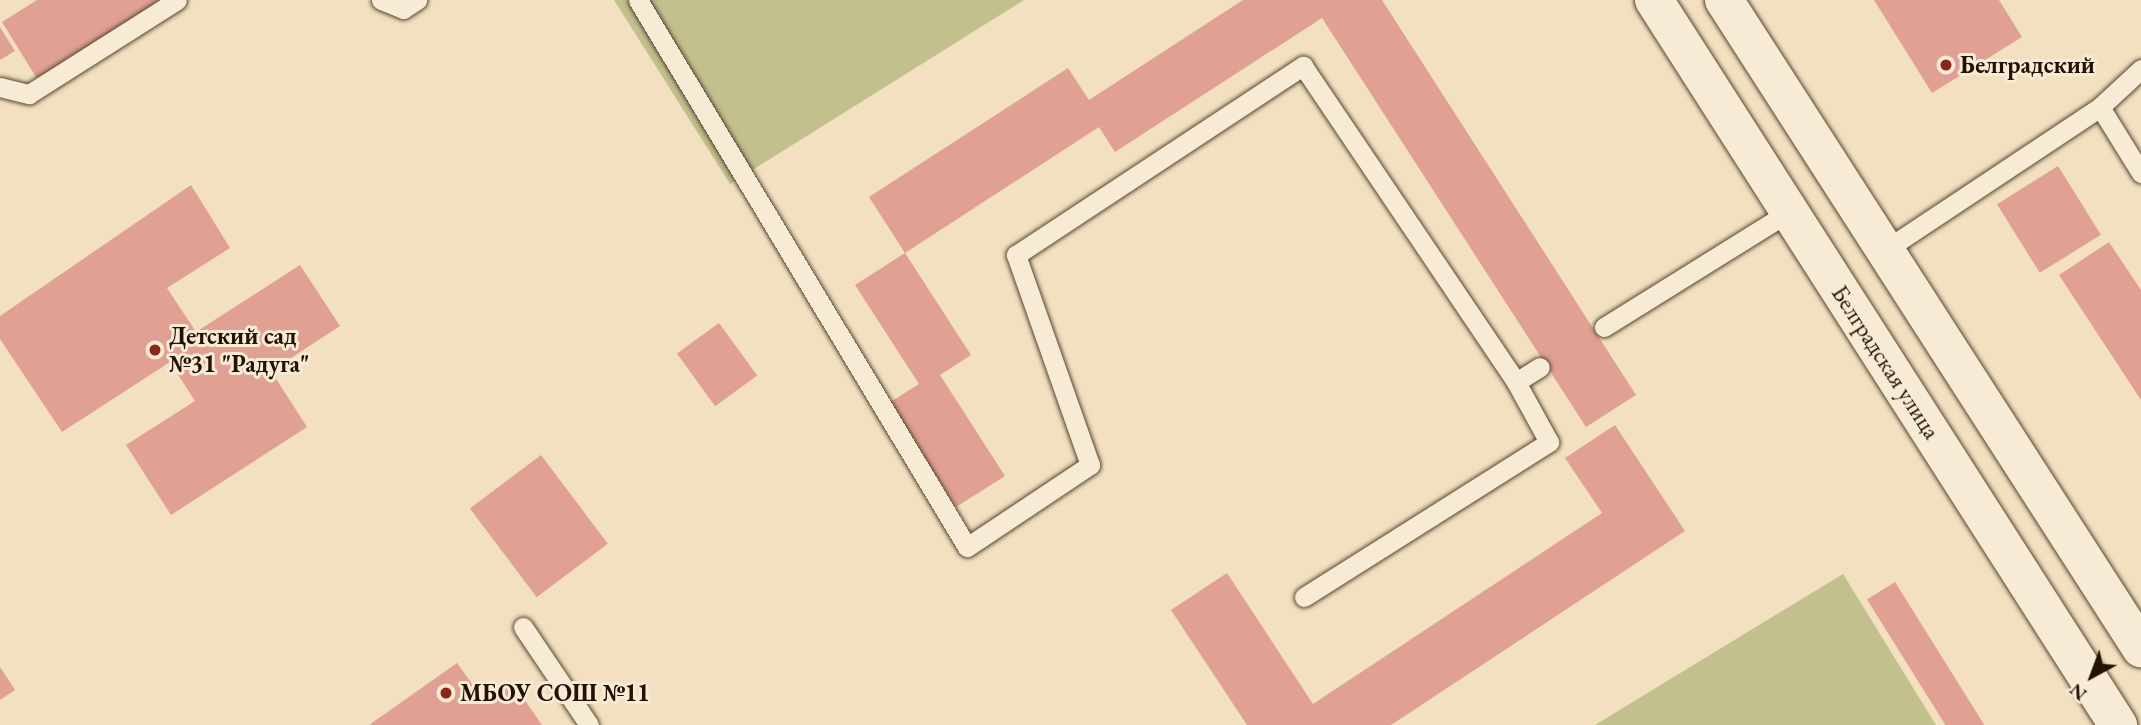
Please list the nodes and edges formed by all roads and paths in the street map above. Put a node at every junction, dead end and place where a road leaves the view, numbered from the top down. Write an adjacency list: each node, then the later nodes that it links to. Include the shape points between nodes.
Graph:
1 (177, 0): 8 (lane, via 29,94)
2 (381, 0): 3 (lane, via 403,9)
3 (417, 0)
4 (638, 0): 15 (lane, via 967,547 1090,465 1017,255 1303,66)
5 (1654, 0): 11 (street, Белградская улица)
6 (1724, 0): 12 (street)
7 (2141, 69): 9 (lane)
8 (0, 87)
9 (2100, 107): 10 (lane); 12 (lane)
10 (2141, 173)
11 (1790, 211): 13 (lane); 20 (street, Белградская улица)
12 (1885, 250): 18 (street)
13 (1604, 327)
14 (1540, 368): 15 (lane)
15 (1516, 382): 16 (lane, via 1549,442)
16 (1304, 597)
17 (523, 627): 19 (lane)
18 (2141, 648)
19 (589, 725)
20 (2118, 725)

